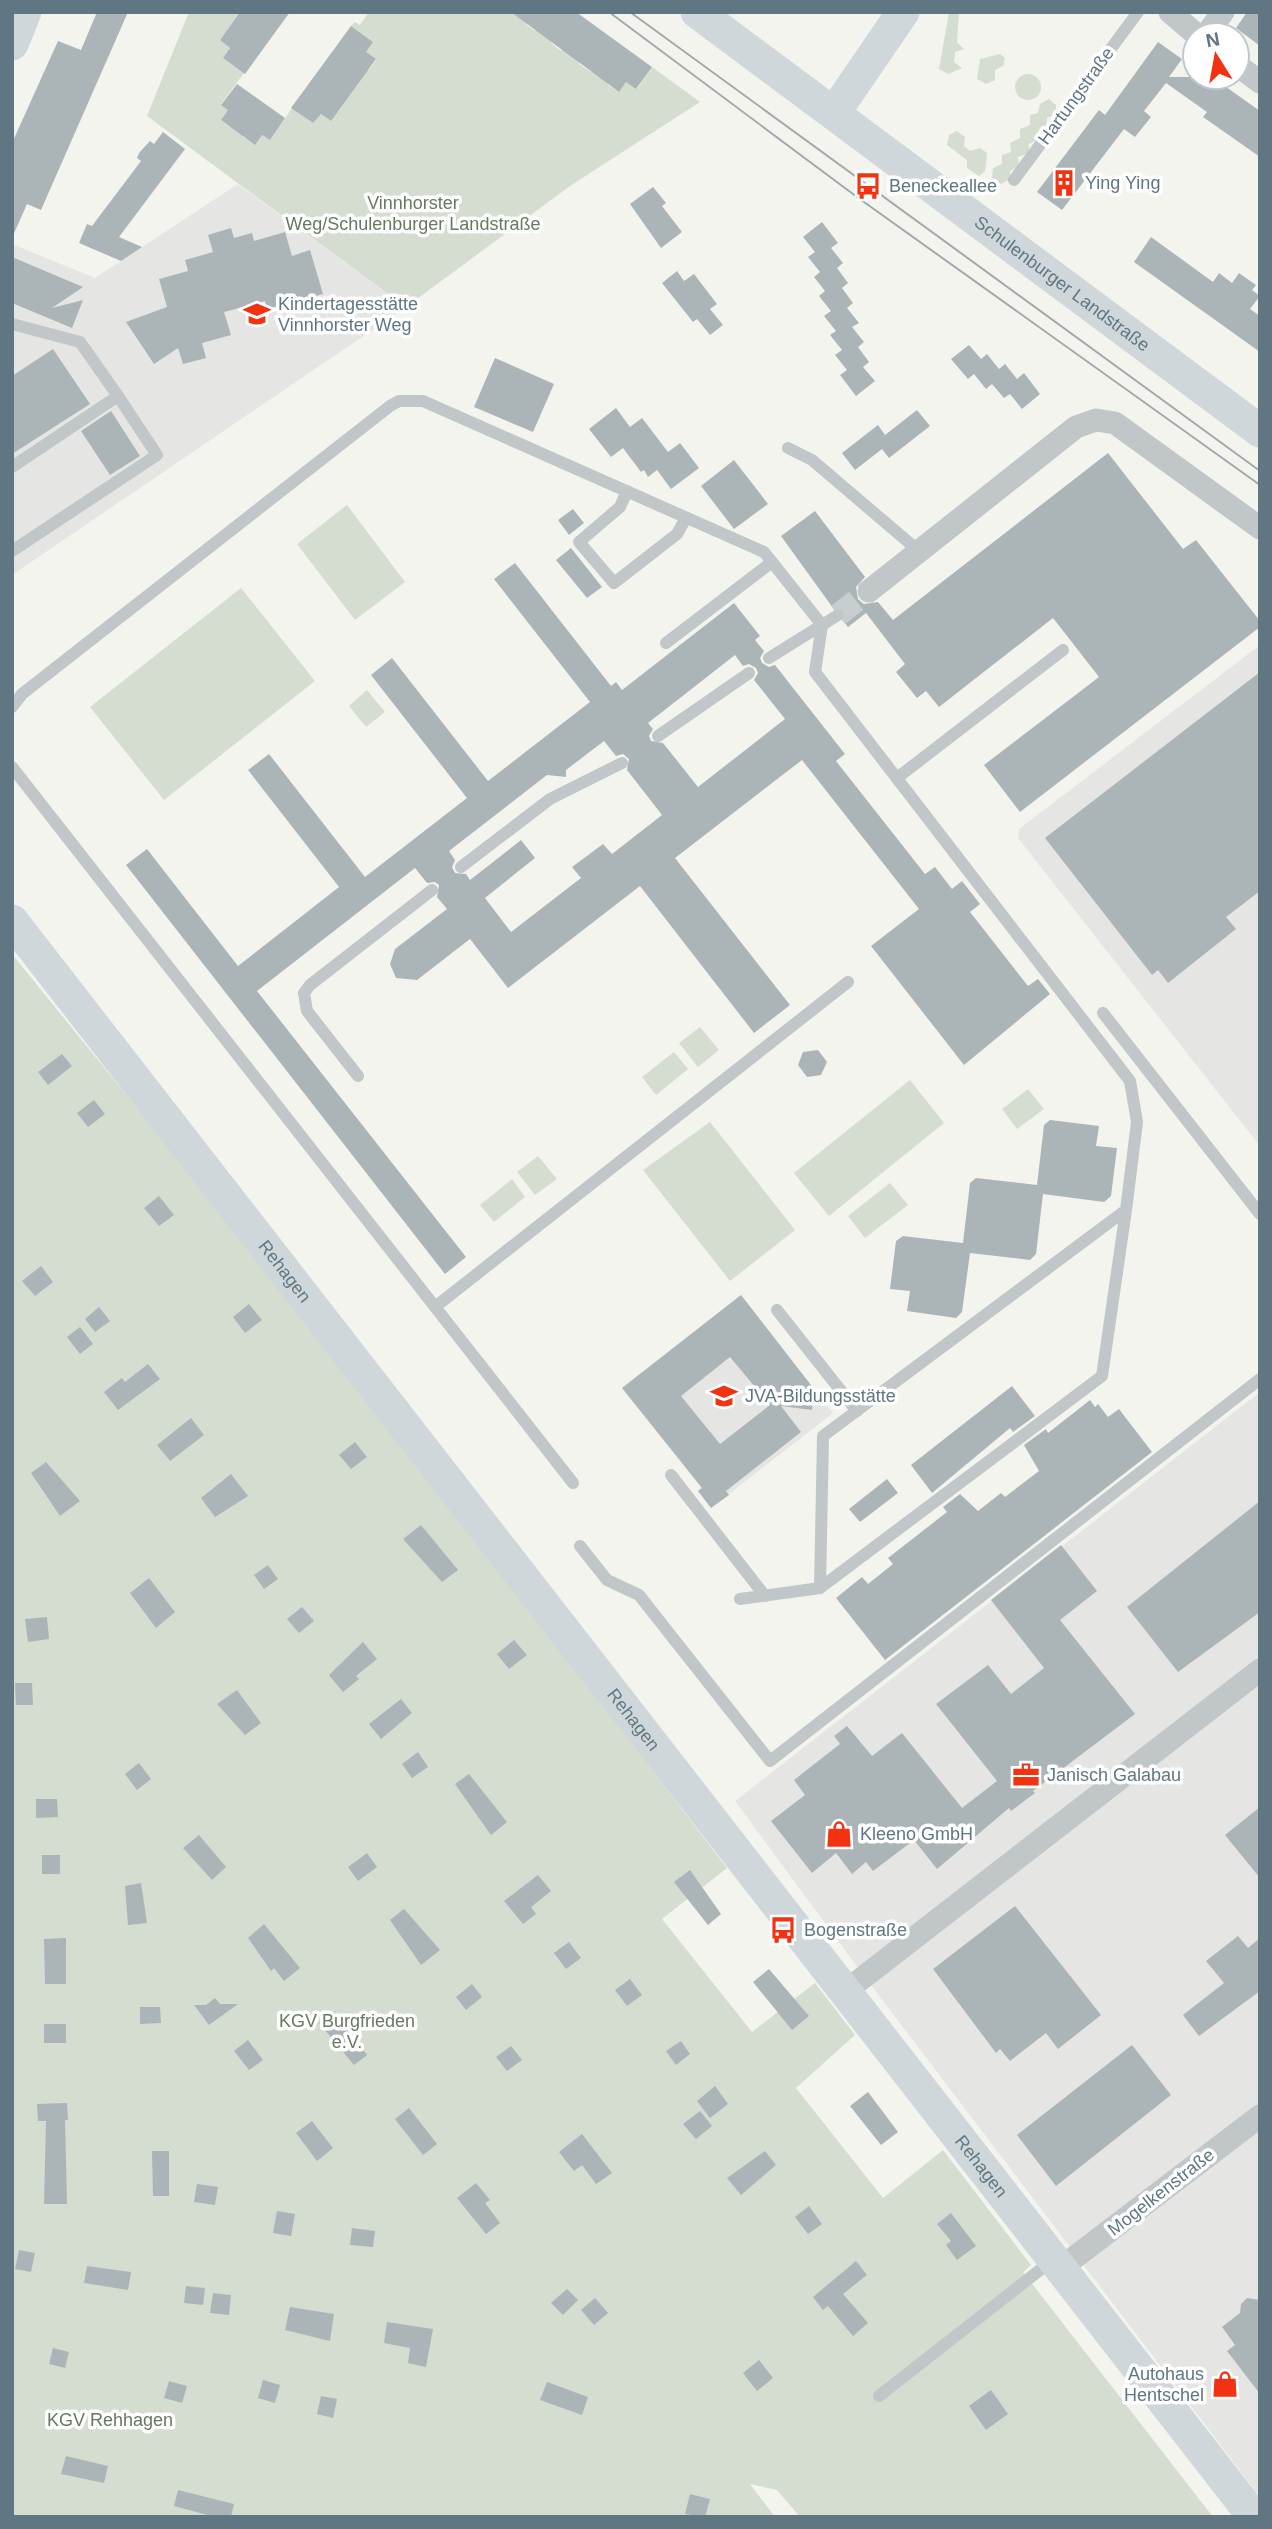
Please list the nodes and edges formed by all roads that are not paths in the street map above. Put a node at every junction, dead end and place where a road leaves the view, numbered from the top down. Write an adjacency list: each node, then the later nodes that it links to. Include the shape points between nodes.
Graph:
1 (25, 12): 5 (street)
2 (696, 12): 6 (street, Schulenburger Landstraße)
3 (903, 12): 6 (street)
4 (1138, 12): 7 (lane, Hartungstraße)
5 (12, 44)
6 (834, 113): 10 (street, Schulenburger Landstraße)
7 (1014, 180)
8 (12, 324): 9 (lane, via 80,342)
9 (118, 396): 12 (lane); 16 (lane, via 157,455)
10 (1260, 432)
11 (788, 448): 17 (lane, via 812,460)
12 (12, 467)
13 (627, 491): 14 (lane); 14 (lane, via 620,506 579,542 614,583 677,534); 26 (lane, via 423,401 399,401 22,694)
14 (686, 518): 18 (lane, via 764,552)
15 (1260, 528): 17 (street, via 1115,423 1096,420 1076,427)
16 (12, 551)
17 (920, 552): 19 (street)
18 (772, 562): 21 (lane); 22 (lane)
19 (869, 591)
20 (838, 615): 21 (lane)
21 (822, 625): 24 (lane); 30 (lane, via 815,672)
22 (666, 643)
23 (1063, 650): 30 (lane)
24 (769, 658)
25 (749, 673): 27 (lane)
26 (12, 707)
27 (658, 736)
28 (622, 763): 31 (lane, via 550,799)
29 (12, 767): 39 (lane)
30 (897, 778): 37 (lane, via 1130,1081 1138,1122)
31 (460, 867)
32 (432, 890): 36 (lane, via 304,993 307,1011)
33 (12, 921): 50 (street, Rehagen)
34 (848, 982): 39 (lane)
35 (1103, 1013): 38 (lane)
36 (358, 1076)
37 (1126, 1210): 42 (lane); 46 (lane, via 1102,1376)
38 (1260, 1214)
39 (435, 1307): 44 (lane)
40 (777, 1310): 42 (lane)
41 (1260, 1379): 45 (lane, via 770,1761 639,1595 607,1580)
42 (857, 1411): 46 (lane, via 823,1436)
43 (671, 1475): 47 (lane)
44 (573, 1483)
45 (580, 1546)
46 (820, 1588): 47 (lane)
47 (765, 1596): 48 (lane)
48 (740, 1599)
49 (1260, 1670): 50 (street)
50 (847, 1990): 52 (street, Rehagen)
51 (1260, 2116): 52 (street, Mogelkenstraße)
52 (1062, 2267): 53 (lane, via 1045,2266); 54 (street, Rehagen)
53 (879, 2396)
54 (1254, 2517)

